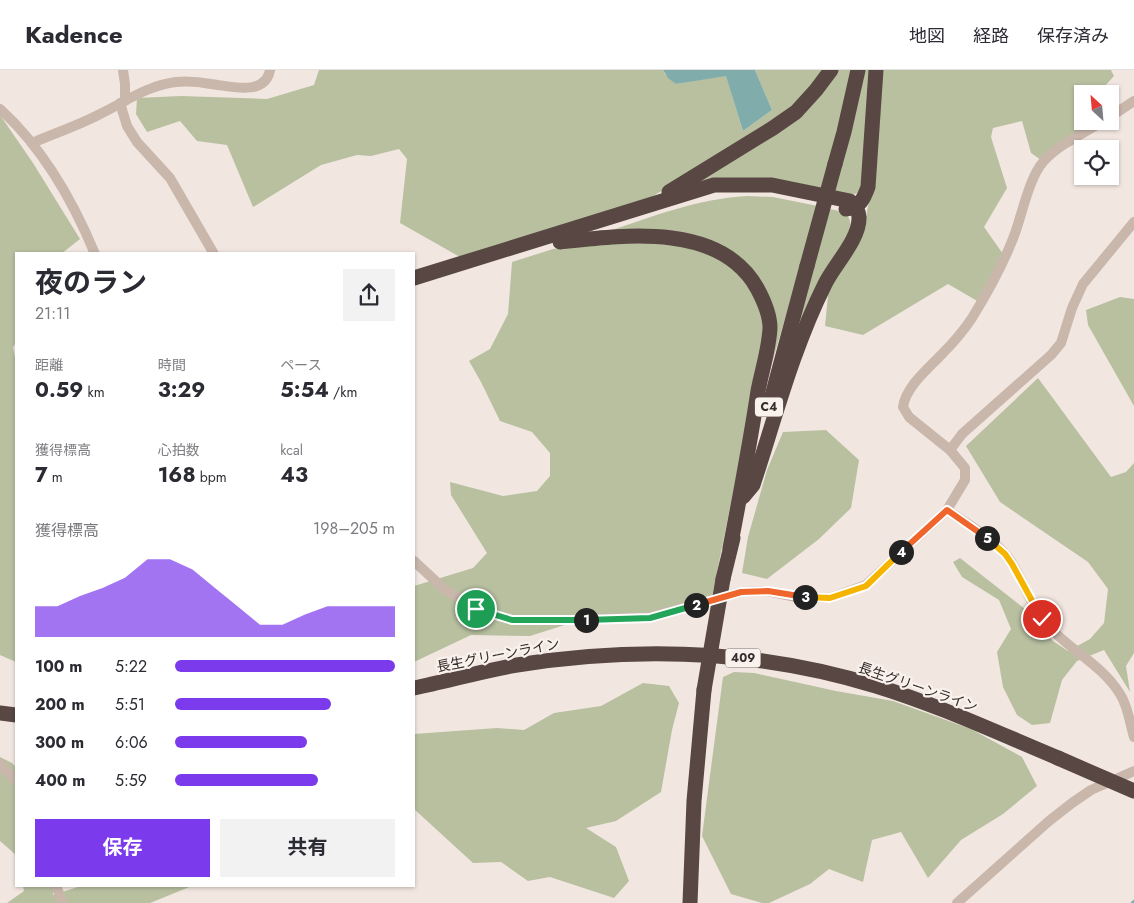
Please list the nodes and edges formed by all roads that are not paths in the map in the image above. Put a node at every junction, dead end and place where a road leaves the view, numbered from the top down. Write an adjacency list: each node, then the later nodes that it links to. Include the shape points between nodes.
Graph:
1 (123, 70): 7 (street)
2 (270, 70): 7 (street, via 269,77 254,87 177,82 162,84)
3 (831, 70): 12 (highway, via 796,112)
4 (858, 70): 21 (highway, C4, bridge, via 844,132)
5 (876, 70): 13 (highway, via 868,187 862,202)
6 (1134, 101): 9 (street)
7 (122, 102): 11 (street); 17 (street, via 127,126 170,178)
8 (0, 109): 11 (street)
9 (1119, 110)
10 (1089, 130): 20 (street, via 1056,151 1036,172 995,278 971,319 904,398 903,407 909,418)
11 (32, 143): 16 (street, via 66,192)
12 (646, 205): 13 (highway, via 714,185 772,185 836,197); 18 (highway)
13 (854, 207): 15 (highway, via 843,209 774,193 710,194); 21 (highway, via 859,218 856,233 813,308 753,485)
14 (1134, 222): 20 (street, via 1083,284 1061,343 962,434)
15 (560, 242): 19 (highway); 23 (highway, via 607,237 661,237 702,243 730,257 750,276 763,299 770,326)
16 (94, 252)
17 (213, 252)
18 (415, 278)
19 (415, 288)
20 (950, 450): 22 (street, via 965,468 965,480)
21 (743, 497): 23 (highway, C4)
22 (947, 510): 24 (street, via 866,586 830,598 796,597 768,591 741,592 650,618 512,620 476,609 442,588); 28 (street, via 1005,554 1042,619 1110,680 1121,695)
23 (730, 548): 35 (highway, C4, bridge, via 704,690 694,801)
24 (415, 562)
25 (415, 688): 32 (highway, 長生グリーンライン / 409, bridge, via 568,658 672,653 728,656 797,666 876,686 955,715)
26 (0, 713): 27 (highway)
27 (15, 715)
28 (1134, 737)
29 (0, 764): 31 (street)
30 (1134, 771): 36 (street, via 1091,790 1049,821)
31 (15, 780)
32 (1134, 791)
33 (56, 887): 34 (street)
34 (63, 903)
35 (690, 903)
36 (957, 903)

